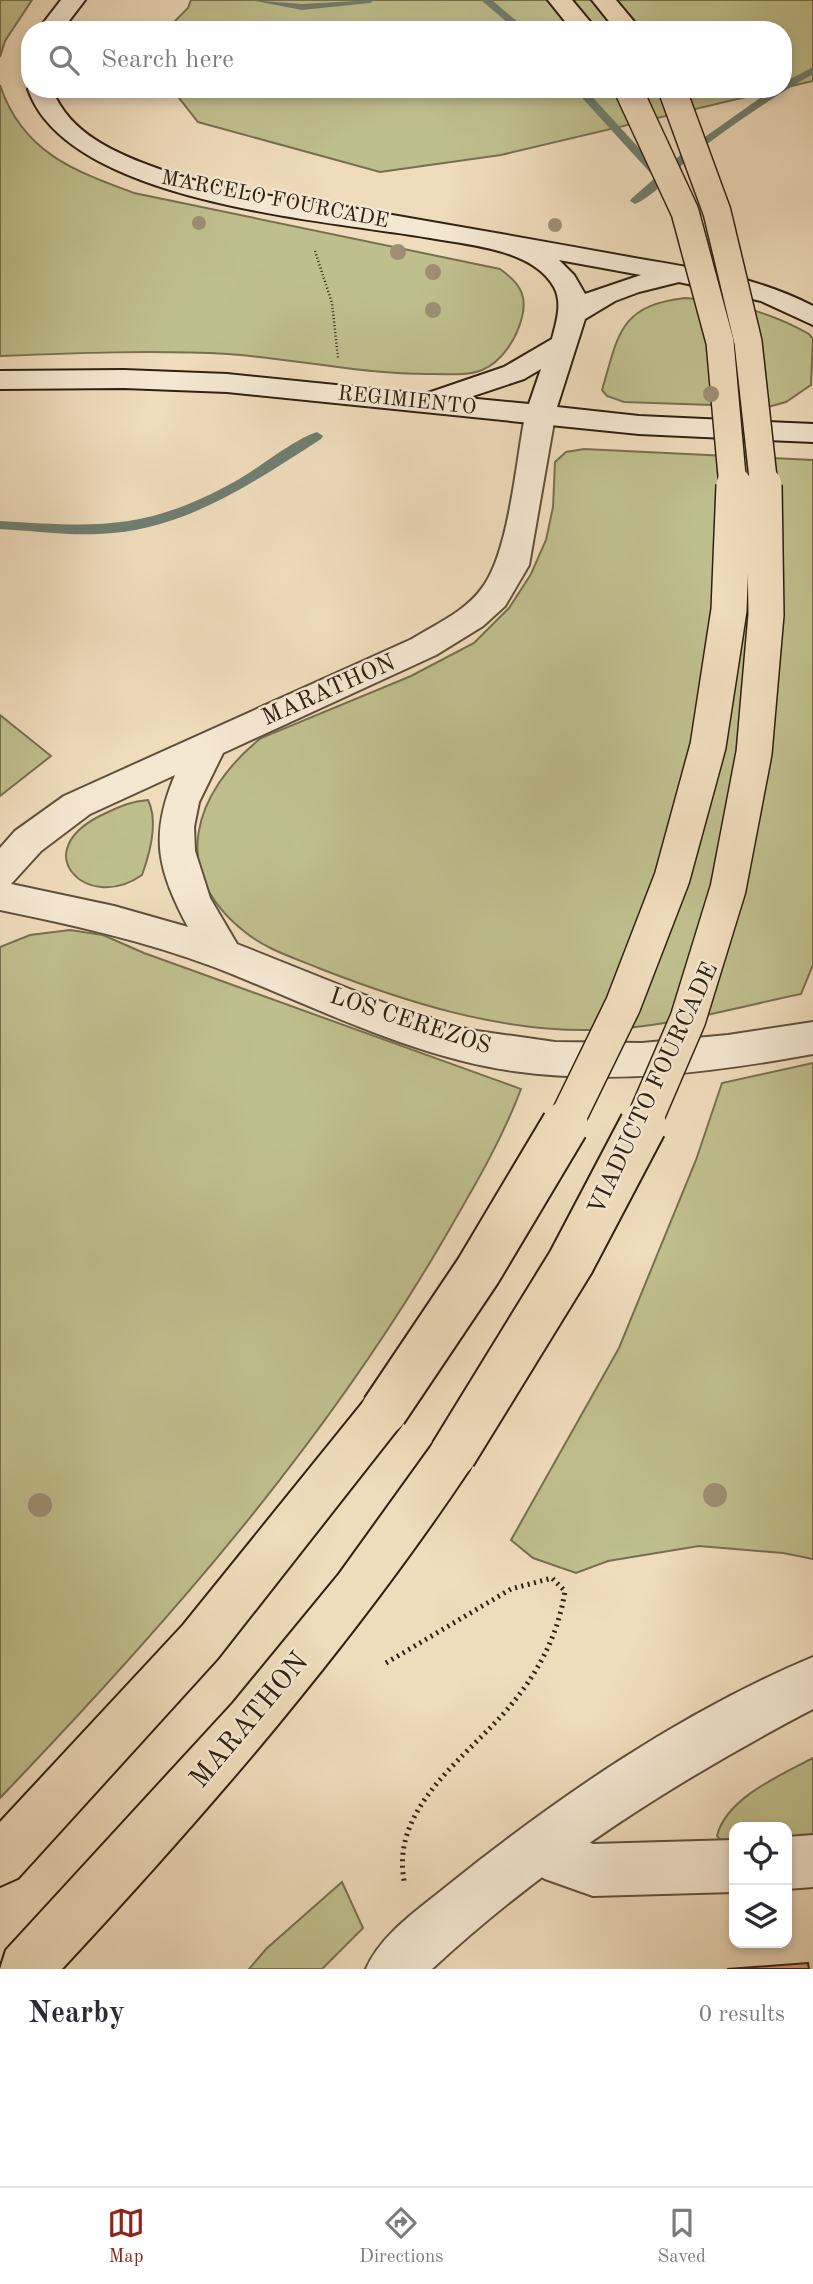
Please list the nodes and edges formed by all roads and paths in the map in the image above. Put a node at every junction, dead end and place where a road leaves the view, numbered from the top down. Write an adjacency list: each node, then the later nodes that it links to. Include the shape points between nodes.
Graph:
1 (73, 0): 4 (main road)
2 (560, 0): 5 (main road)
3 (604, 0): 6 (main road)
4 (57, 21)
5 (578, 21)
6 (622, 21)
7 (44, 98): 10 (main road, MARCELO FOURCADE, via 54,118 74,136 123,164 159,177 265,202)
8 (633, 98): 33 (main road, bridge, via 696,221 711,266 734,363 745,471 732,656 700,796 646,952 565,1123 513,1215 384,1411 200,1642)
9 (678, 98): 18 (main road, bridge, via 740,216)
10 (500, 243): 12 (main road, MARCELO FOURCADE); 13 (main road, MARCELO FOURCADE, via 522,250 556,272 573,298)
11 (314, 249): 16 (path, via 334,309)
12 (694, 276): 13 (main road, via 629,286 587,303); 14 (main road, MARCELO FOURCADE, via 752,289)
13 (572, 315): 15 (main road)
14 (811, 317)
15 (563, 344): 19 (main road, via 514,373); 20 (main road)
16 (338, 360)
17 (0, 380): 19 (main road, REGIMIENTO, via 227,383)
18 (795, 390): 21 (main road); 22 (main road)
19 (422, 402): 20 (main road, REGIMIENTO)
20 (540, 416): 21 (main road, REGIMIENTO); 24 (main road, MARATHON, via 513,565 493,598 471,618 424,647)
21 (759, 431): 22 (main road, REGIMIENTO)
22 (805, 447)
23 (797, 543): 29 (main road, VIADUCTO FOURCADE, bridge, via 792,643 781,716 743,872 715,957 636,1141 584,1240)
24 (210, 745): 25 (main road, MARATHON, via 77,805 28,841); 27 (main road, via 178,805 176,855 191,903)
25 (0, 873)
26 (0, 896): 27 (main road, LOS CEREZOS, via 101,915)
27 (223, 954): 28 (main road, LOS CEREZOS, via 423,1031 512,1054 622,1060)
28 (813, 1038)
29 (453, 1454): 38 (main road, MARATHON, via 341,1614 234,1743)
30 (386, 1663): 37 (path, via 511,1589 552,1578 565,1591 562,1616 541,1664 411,1820 400,1847)
31 (813, 1682): 32 (main road, via 666,1762)
32 (539, 1847): 36 (main road, via 562,1861 593,1870); 39 (main road)
33 (0, 1860)
34 (813, 1861): 35 (main road)
35 (792, 1863)
36 (729, 1866)
37 (406, 1892)
38 (25, 1969)
39 (393, 1969)

